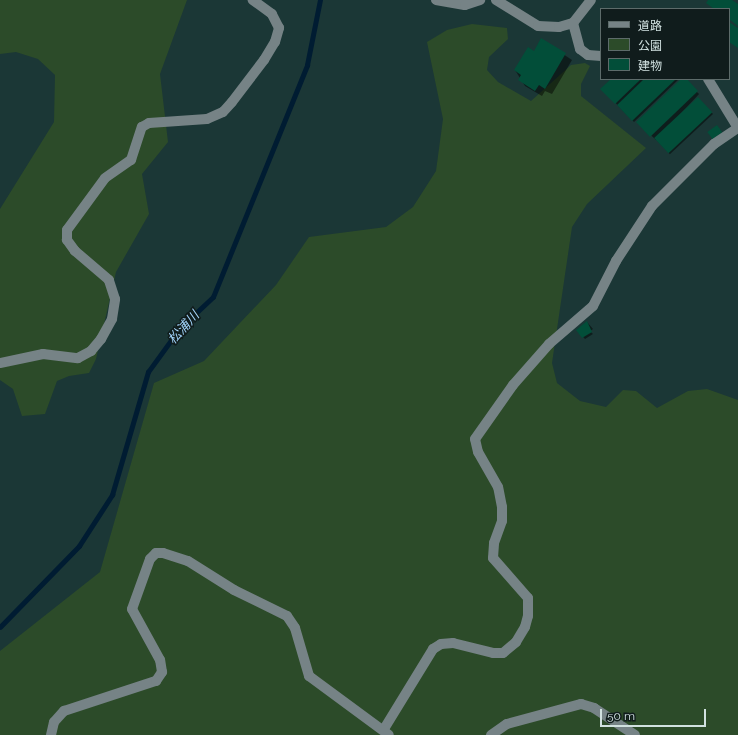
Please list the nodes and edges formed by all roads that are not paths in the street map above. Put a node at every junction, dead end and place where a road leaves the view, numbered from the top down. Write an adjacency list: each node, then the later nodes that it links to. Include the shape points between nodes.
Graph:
1 (254, 0): 10 (street, via 272,14 279,28 275,42 264,60 232,102 223,112 207,118 149,123 142,127 131,160 105,178 67,230 67,240 75,251 109,280 115,299 112,319 101,339 91,351 78,358 43,354)
2 (436, 0): 3 (street, via 465,5)
3 (480, 0)
4 (496, 0): 6 (street, via 538,26 559,27)
5 (592, 0): 6 (street)
6 (573, 23): 7 (street, via 580,49 588,55)
7 (600, 56)
8 (709, 80): 9 (street)
9 (738, 128): 11 (street, via 714,144 652,206 616,261 593,306 534,361 498,403 476,438 478,452 498,487 502,506 502,521 494,543 493,558 528,598 525,627 516,642 503,652 492,653 453,644 441,644 433,649)
10 (0, 363)
11 (387, 732): 12 (street, via 310,676 295,628 287,616 234,590 188,561 156,553 150,559 132,608 160,660 162,672 156,681 64,711 54,722)
12 (51, 735)
13 (492, 735): 14 (street, via 507,724 581,704 594,708)
14 (635, 735)

